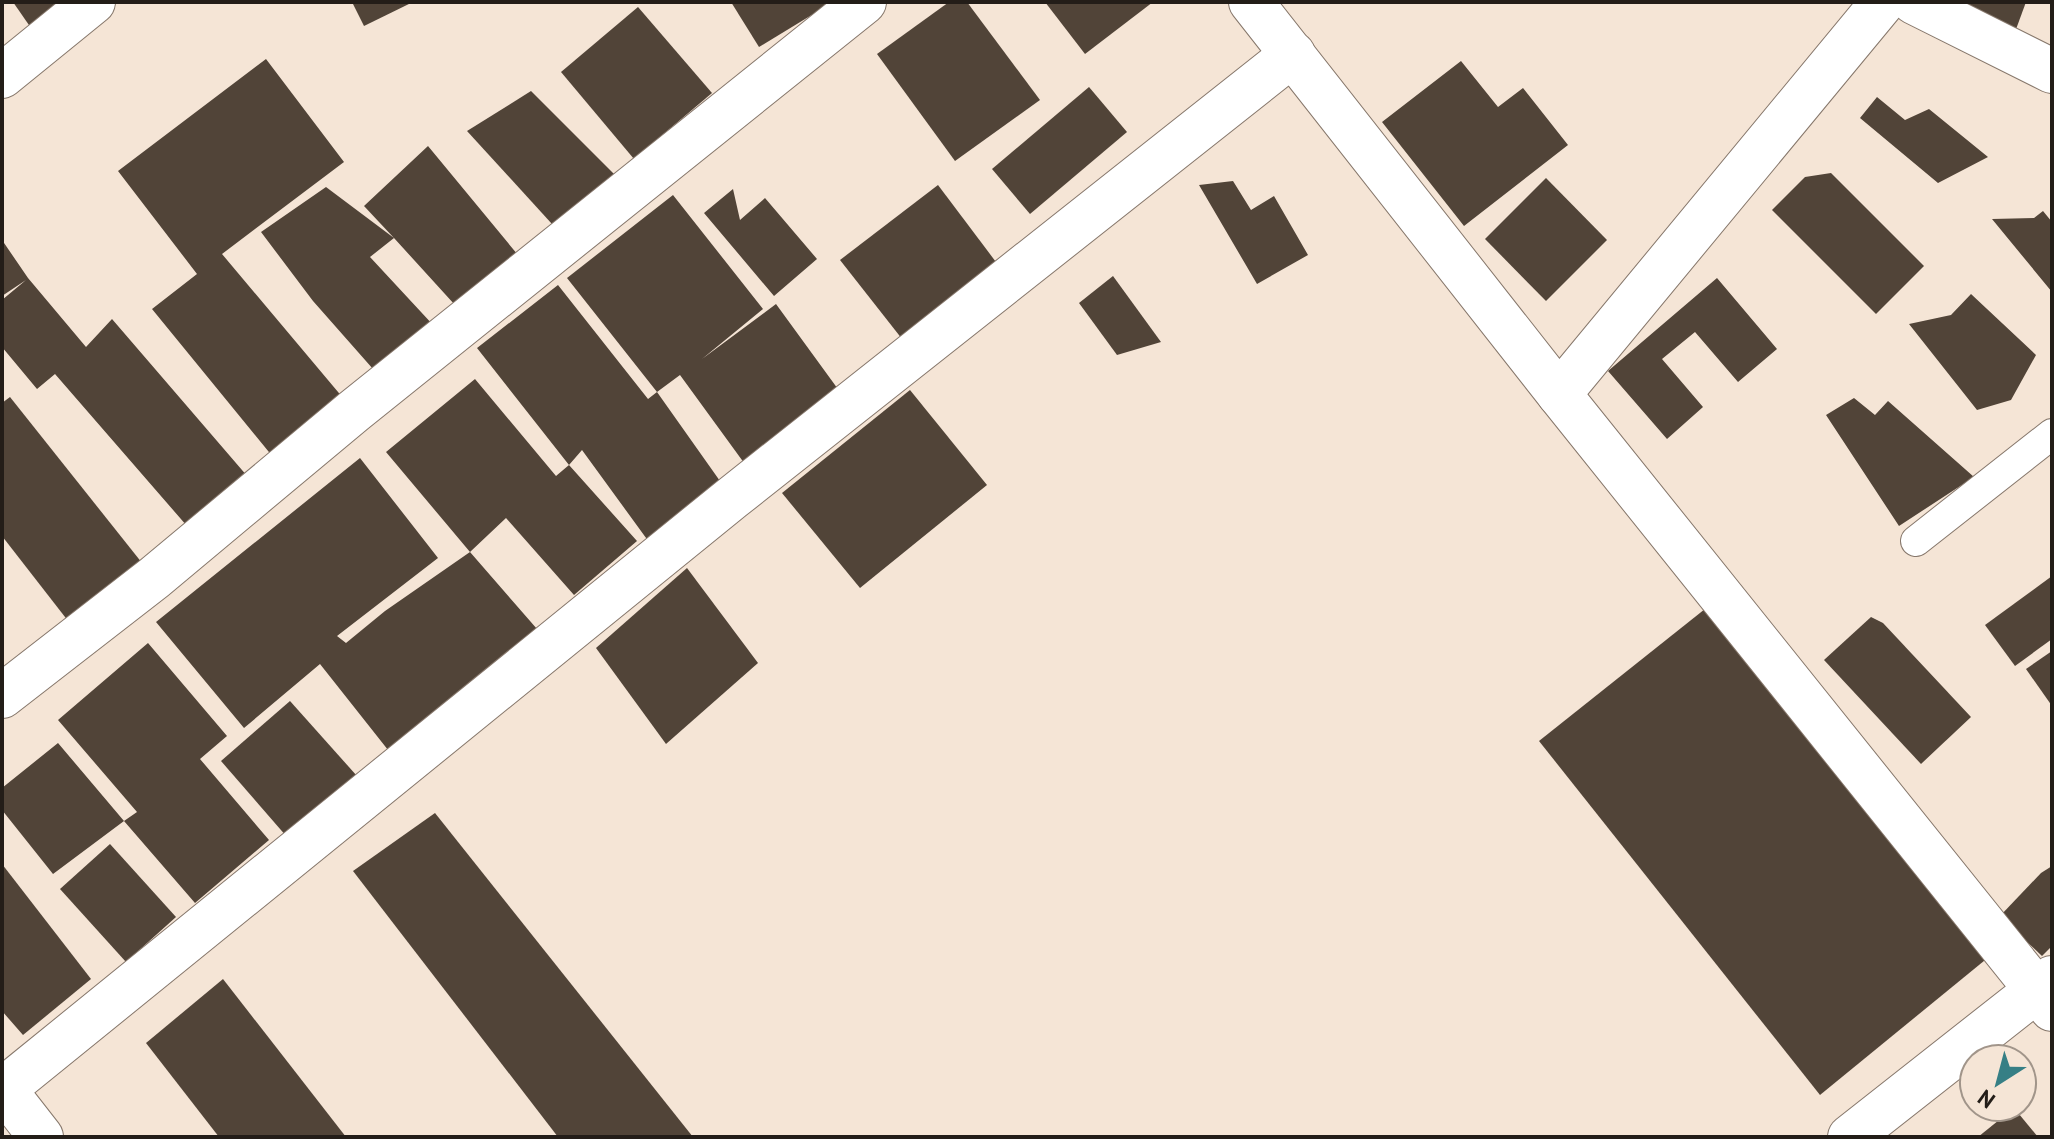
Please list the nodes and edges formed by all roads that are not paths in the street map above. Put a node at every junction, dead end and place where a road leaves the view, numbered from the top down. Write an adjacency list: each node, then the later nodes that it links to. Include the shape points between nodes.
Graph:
1 (93, 2): 8 (street)
2 (864, 2): 12 (street)
3 (1251, 2): 6 (street)
4 (1883, 2): 9 (street)
5 (1914, 2): 7 (street)
6 (1293, 54): 9 (street); 14 (street, via 744,488)
7 (2052, 71)
8 (2, 76)
9 (1559, 394): 13 (street)
10 (2052, 434): 11 (lane)
11 (1916, 541)
12 (2, 696)
13 (2047, 993): 16 (street)
14 (3, 1088): 15 (street)
15 (41, 1137)
16 (1850, 1137)

